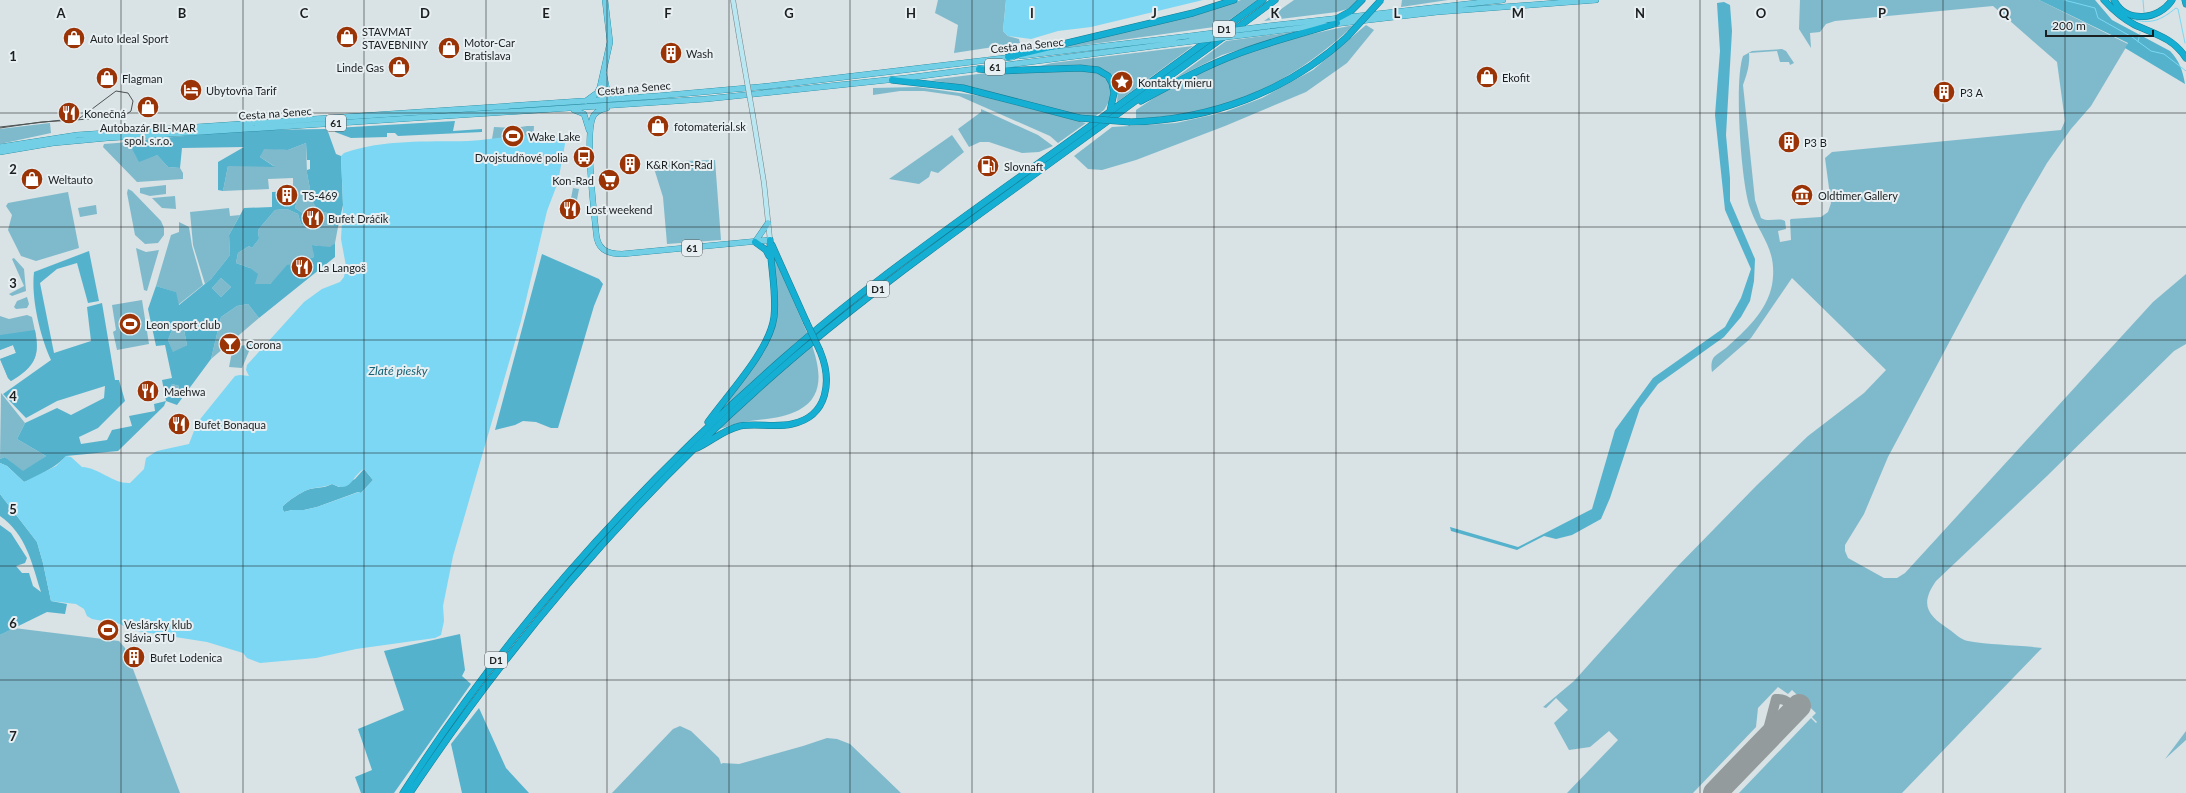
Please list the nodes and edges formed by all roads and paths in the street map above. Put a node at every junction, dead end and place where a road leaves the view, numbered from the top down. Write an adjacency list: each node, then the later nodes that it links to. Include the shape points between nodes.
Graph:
1 (605, 0): 20 (main road, 61, via 610,42)
2 (733, 0): 31 (main road, bridge)
3 (1234, 0): 17 (highway, via 1193,13)
4 (1263, 0): 26 (highway, D1)
5 (1275, 0): 27 (highway, D1)
6 (1362, 0): 15 (highway)
7 (1381, 0): 21 (highway, bridge, via 1347,37 1299,74 1242,102 1188,117 1130,122 1079,118 949,85)
8 (1503, 0): 15 (main road, 61)
9 (1596, 0): 15 (main road, 61)
10 (2104, 0): 18 (highway, via 2126,20 2167,38)
11 (2114, 0): 12 (highway, via 2133,16 2145,17 2166,9)
12 (2172, 0)
13 (2185, 0): 14 (highway)
14 (2186, 4)
15 (1337, 20): 16 (main road, 61); 27 (highway, via 1228,58 1187,76)
16 (1268, 29): 17 (main road, Cesta na Senec / 61, bridge); 19 (main road, Cesta na Senec / 61, bridge)
17 (1008, 57): 22 (main road, Cesta na Senec / 61, via 769,86)
18 (2186, 58)
19 (979, 69): 21 (main road, Cesta na Senec / 61); 26 (highway, via 1098,70 1108,76 1112,83 1114,93)
20 (604, 73): 22 (main road, 61, via 605,86 610,93); 23 (main road, 61, via 597,93)
21 (892, 80): 24 (main road, Cesta na Senec / 61)
22 (630, 99): 23 (main road, Cesta na Senec / 61)
23 (584, 102): 29 (main road, Cesta na Senec / 61, via 77,135)
24 (614, 106): 25 (main road, Cesta na Senec / 61); 28 (main road, 61, via 597,112)
25 (570, 108): 28 (main road, 61, via 584,114); 30 (main road, Cesta na Senec / 61, via 107,138 47,143)
26 (1110, 111): 35 (highway, D1, via 858,298 789,353)
27 (1117, 115): 36 (highway, D1, via 880,288 793,358)
28 (590, 135): 33 (main road, 61, via 596,239 604,251 615,254 657,252)
29 (0, 147)
30 (0, 152)
31 (768, 223): 32 (main road); 33 (main road)
32 (770, 240): 33 (main road, 61); 34 (highway); 36 (highway, bridge, via 820,351 827,372 827,387 820,405 812,414 793,424 738,427 718,434)
33 (755, 242): 34 (highway, via 766,250)
34 (770, 259): 35 (highway, via 774,313 768,338)
35 (702, 431): 37 (highway, D1, via 626,508 532,615 454,718)
36 (692, 450): 38 (highway, D1, via 606,538 554,598 489,680)
37 (402, 793)
38 (410, 793)

